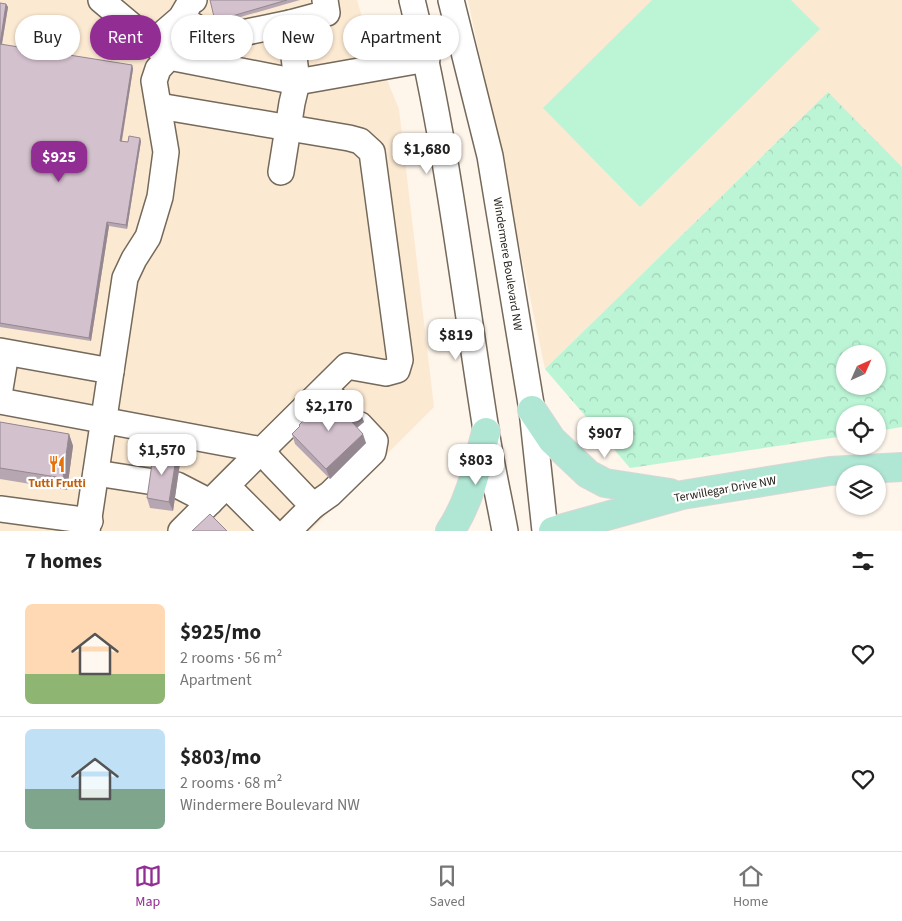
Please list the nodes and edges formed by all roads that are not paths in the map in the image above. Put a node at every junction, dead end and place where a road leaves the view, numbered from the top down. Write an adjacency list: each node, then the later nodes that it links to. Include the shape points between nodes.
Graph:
1 (101, 0): 5 (street)
2 (412, 0): 6 (street)
3 (451, 0): 23 (street, Windermere Boulevard NW, via 490,156)
4 (188, 9): 7 (street, via 204,32 218,38); 8 (street)
5 (119, 15)
6 (416, 15)
7 (263, 22)
8 (161, 49)
9 (161, 50): 14 (street)
10 (159, 60): 15 (street, via 154,81)
11 (291, 60): 14 (street)
12 (421, 60): 14 (street)
13 (427, 60): 25 (street, via 457,228)
14 (297, 82): 16 (street)
15 (159, 106): 16 (street); 19 (street, via 166,152 160,197 148,237 125,278)
16 (288, 128): 17 (street); 21 (street, via 360,141 372,152 374,161 400,360 396,370 386,373 347,366)
17 (281, 172)
18 (3, 352): 19 (street); 20 (street)
19 (111, 371): 24 (street)
20 (0, 389)
21 (325, 390): 26 (street); 31 (street, via 375,441 373,452)
22 (0, 401): 24 (street)
23 (532, 410): 30 (main road, via 552,440 588,474 606,483); 39 (street, Windermere Boulevard NW)
24 (103, 420): 26 (street); 28 (street)
25 (486, 432): 37 (main road, via 473,482); 38 (street)
26 (262, 450): 29 (street); 31 (street)
27 (902, 466): 30 (main road, Terwillegar Drive NW, via 830,471)
28 (96, 473): 29 (street); 33 (street)
29 (218, 494): 34 (street); 35 (street)
30 (682, 495): 40 (main road, Terwillegar Drive NW)
31 (313, 506): 36 (street)
32 (0, 509): 33 (street)
33 (89, 526)
34 (181, 531)
35 (272, 531)
36 (288, 531)
37 (450, 531)
38 (505, 531)
39 (545, 531)
40 (553, 531)

